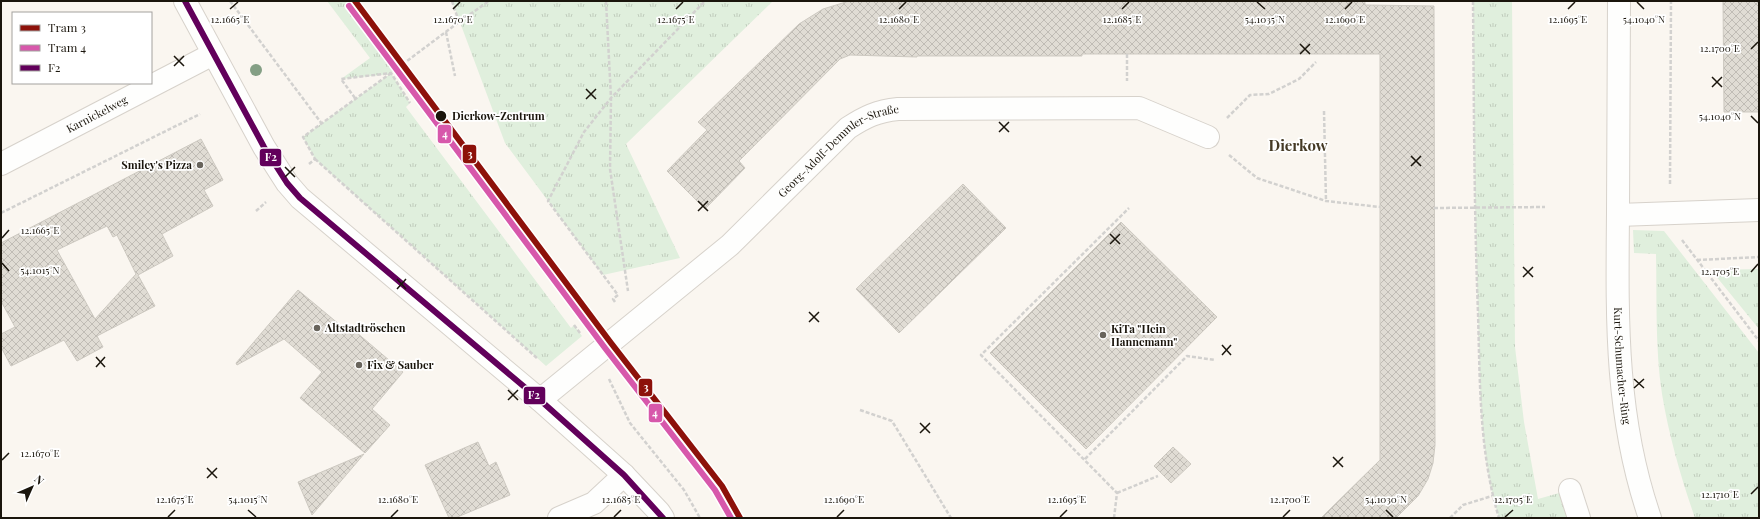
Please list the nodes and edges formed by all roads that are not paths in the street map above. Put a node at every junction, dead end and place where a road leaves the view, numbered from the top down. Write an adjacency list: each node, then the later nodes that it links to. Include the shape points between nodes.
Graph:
1 (186, 1): 3 (street)
2 (1618, 1): 7 (street, Kurt-Schumacher-Ring)
3 (213, 54): 5 (street, Karnickelweg); 8 (street, via 264,147 300,198)
4 (1208, 137): 8 (street, Georg-Adolf-Demmler-Straße, via 1139,108 880,111 848,128 730,245)
5 (1, 164)
6 (1759, 210): 7 (street)
7 (1618, 215): 11 (street, Kurt-Schumacher-Ring, via 1618,339 1622,398)
8 (540, 400): 9 (street)
9 (624, 475): 12 (street, via 594,503); 13 (street)
10 (1570, 490): 14 (street)
11 (1646, 517)
12 (559, 518)
13 (663, 518)
14 (1579, 518)

